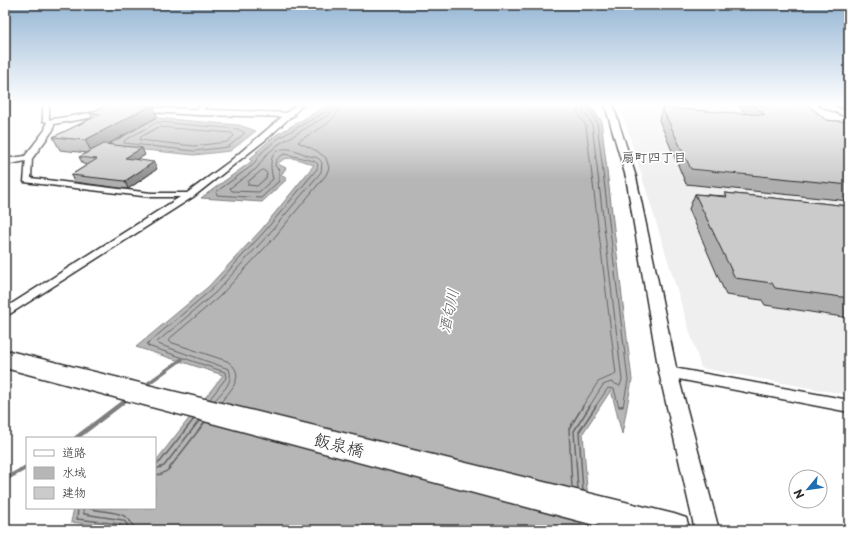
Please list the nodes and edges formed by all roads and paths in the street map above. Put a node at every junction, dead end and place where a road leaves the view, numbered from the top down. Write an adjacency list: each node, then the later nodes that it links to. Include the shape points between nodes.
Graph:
1 (48, 130): 4 (street)
2 (274, 130): 6 (street, via 234,164)
3 (617, 130): 9 (street, via 631,177)
4 (28, 158): 5 (street); 6 (street, via 27,180 151,195)
5 (5, 162)
6 (190, 195): 7 (street)
7 (5, 313)
8 (5, 360): 11 (highway, 飯泉橋)
9 (668, 372): 10 (street); 12 (street)
10 (849, 406)
11 (674, 530)
12 (707, 530)

